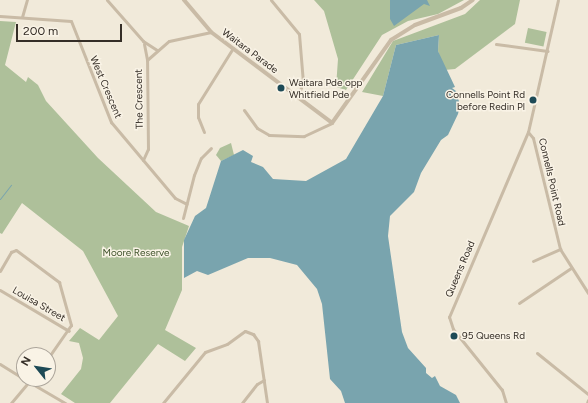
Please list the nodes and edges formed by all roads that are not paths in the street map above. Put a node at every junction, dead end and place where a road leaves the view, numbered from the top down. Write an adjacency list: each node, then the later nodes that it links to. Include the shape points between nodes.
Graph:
1 (27, 0): 8 (street)
2 (108, 0): 10 (street)
3 (184, 0): 9 (street, Waitara Parade)
4 (271, 0): 16 (street, via 299,34 303,83)
5 (473, 0): 18 (street, via 462,8 415,25 391,40)
6 (558, 0): 14 (street, Connells Point Road)
7 (0, 16): 8 (street, West Crescent)
8 (22, 17): 22 (street, West Crescent, via 71,21 111,122)
9 (211, 32): 12 (street, Waitara Parade); 13 (street, The Crescent, via 169,40)
10 (143, 41): 13 (street); 15 (street)
11 (496, 44): 14 (street)
12 (233, 48): 16 (street, Waitara Parade); 19 (street, via 198,104 198,117)
13 (158, 50): 15 (street, The Crescent)
14 (548, 51): 20 (street, Connells Point Road)
15 (147, 60): 22 (street, The Crescent, via 148,149)
16 (297, 96): 18 (street, Waitara Parade)
17 (244, 110): 18 (street, via 257,128 269,135 304,136)
18 (332, 123)
19 (204, 132)
20 (528, 132): 25 (street, Connells Point Road, via 533,138); 46 (street, Queens Road, via 449,317 453,329 502,390)
21 (211, 148): 23 (street, via 198,165)
22 (144, 160): 23 (street, West Crescent, via 175,198)
23 (187, 204): 24 (street)
24 (183, 218)
25 (560, 249): 26 (street); 27 (street, Connells Point Road)
26 (533, 261)
27 (571, 268): 30 (street, Connells Point Road); 31 (street)
28 (0, 271): 32 (street, via 15,250 52,274 62,288 69,308 72,323)
29 (0, 290): 32 (street, Louisa Street)
30 (588, 293)
31 (519, 303)
32 (69, 331): 33 (street)
33 (56, 348)
34 (536, 352): 40 (street)
35 (0, 364): 36 (street)
36 (16, 374)
37 (264, 380): 43 (street, via 258,341 253,334 245,332 227,344 205,352); 44 (street, via 257,384); 45 (street)
38 (24, 387): 41 (street)
39 (40, 387): 42 (street)
40 (588, 394)
41 (11, 403)
42 (64, 403)
43 (163, 403)
44 (242, 403)
45 (267, 403)
46 (506, 403)

